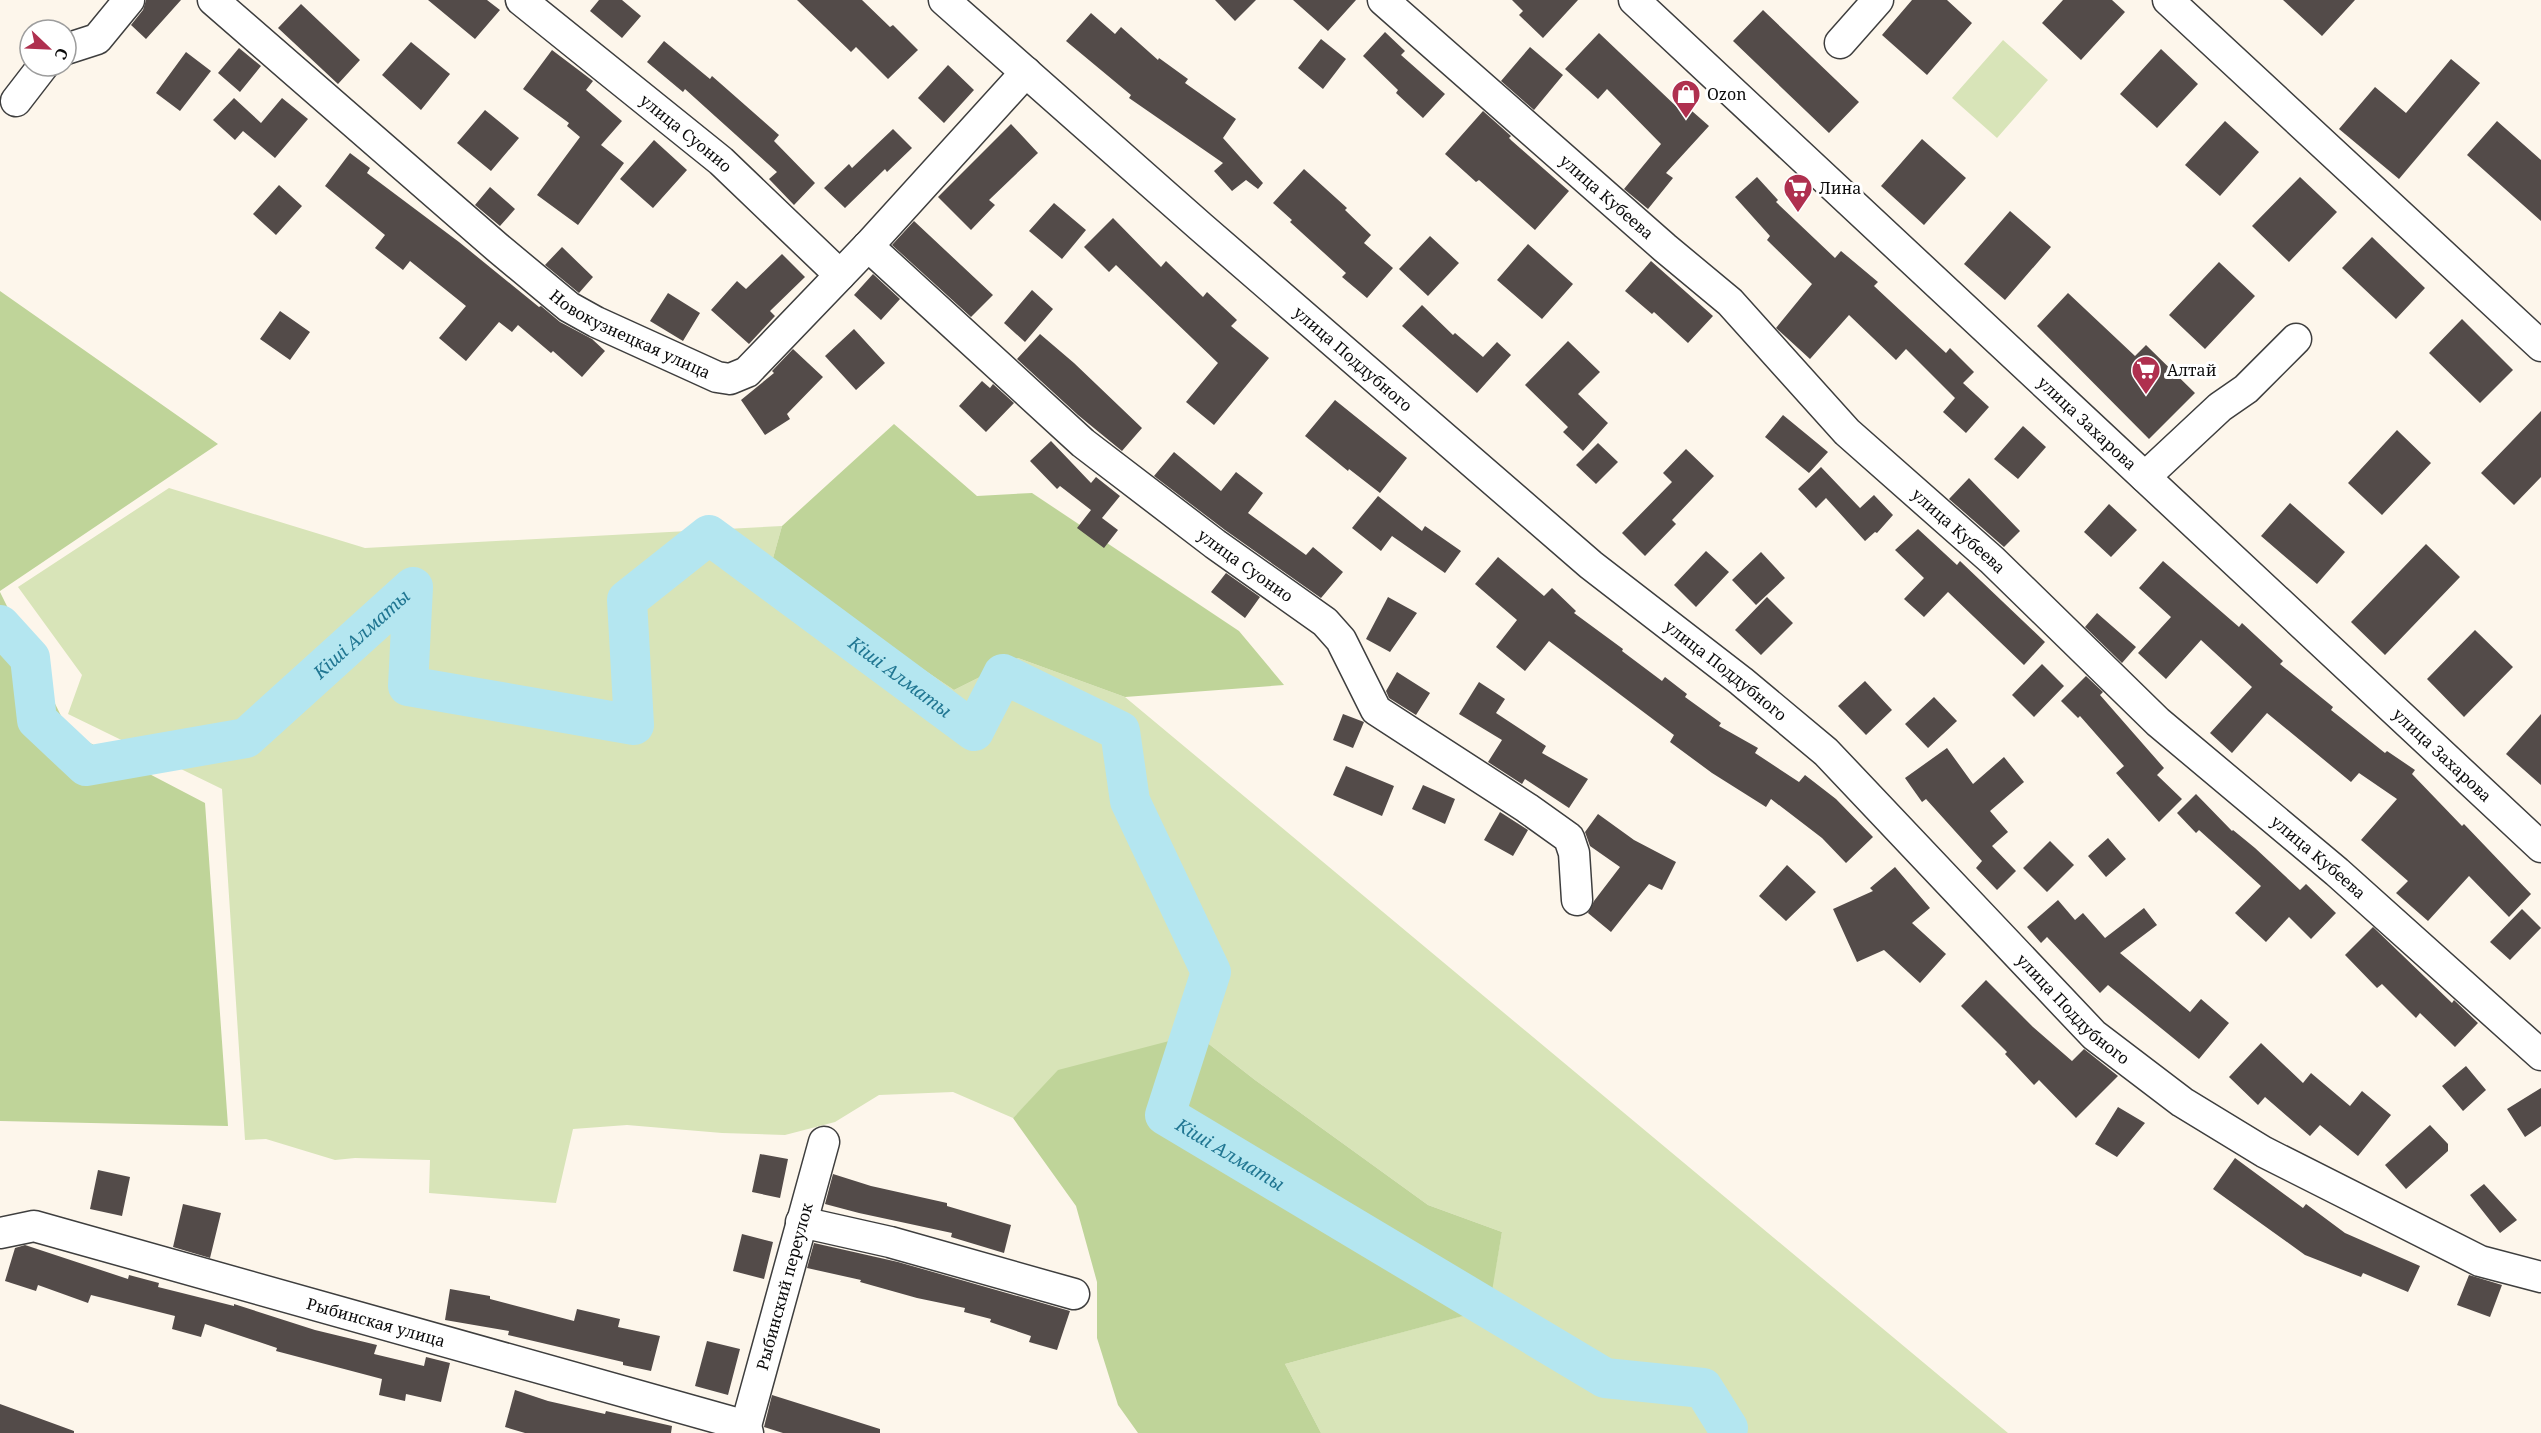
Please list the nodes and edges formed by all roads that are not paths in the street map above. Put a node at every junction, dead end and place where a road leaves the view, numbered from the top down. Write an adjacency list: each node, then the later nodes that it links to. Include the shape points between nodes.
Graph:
1 (129, 0): 10 (street, via 98,39)
2 (213, 0): 15 (street, Новокузнецкая улица, via 569,307 717,376 730,379 747,372)
3 (521, 0): 15 (street, улица Суонио, via 721,161)
4 (944, 0): 11 (street, улица Поддубного)
5 (1383, 0): 21 (street, улица Кубеева, via 1730,302 1847,432 1992,560 2158,722 2337,872)
6 (1634, 0): 18 (street, улица Захарова)
7 (1878, 0): 9 (street)
8 (2168, 0): 17 (street)
9 (1840, 43)
10 (78, 45)
11 (1026, 72): 14 (street, Новокузнецкая улица); 25 (street, улица Поддубного, via 1591,565 1826,752 2094,1035 2182,1102 2264,1152 2480,1261)
12 (34, 78): 13 (street)
13 (16, 101)
14 (868, 246): 15 (street, Новокузнецкая улица); 20 (street, улица Суонио, via 1083,443 1325,622 1341,640 1376,710 1569,838)
15 (840, 275)
16 (2296, 339): 18 (street, via 2246,389 2220,407)
17 (2541, 346)
18 (2145, 477): 19 (street, улица Захарова)
19 (2541, 847)
20 (1578, 900)
21 (2541, 1055)
22 (824, 1142): 23 (street, Рыбинский переулок)
23 (801, 1222): 26 (street, via 890,1242); 27 (street, Рыбинский переулок)
24 (0, 1233): 27 (street, Рыбинская улица, via 34,1226)
25 (2541, 1277)
26 (1074, 1294)
27 (746, 1431)

